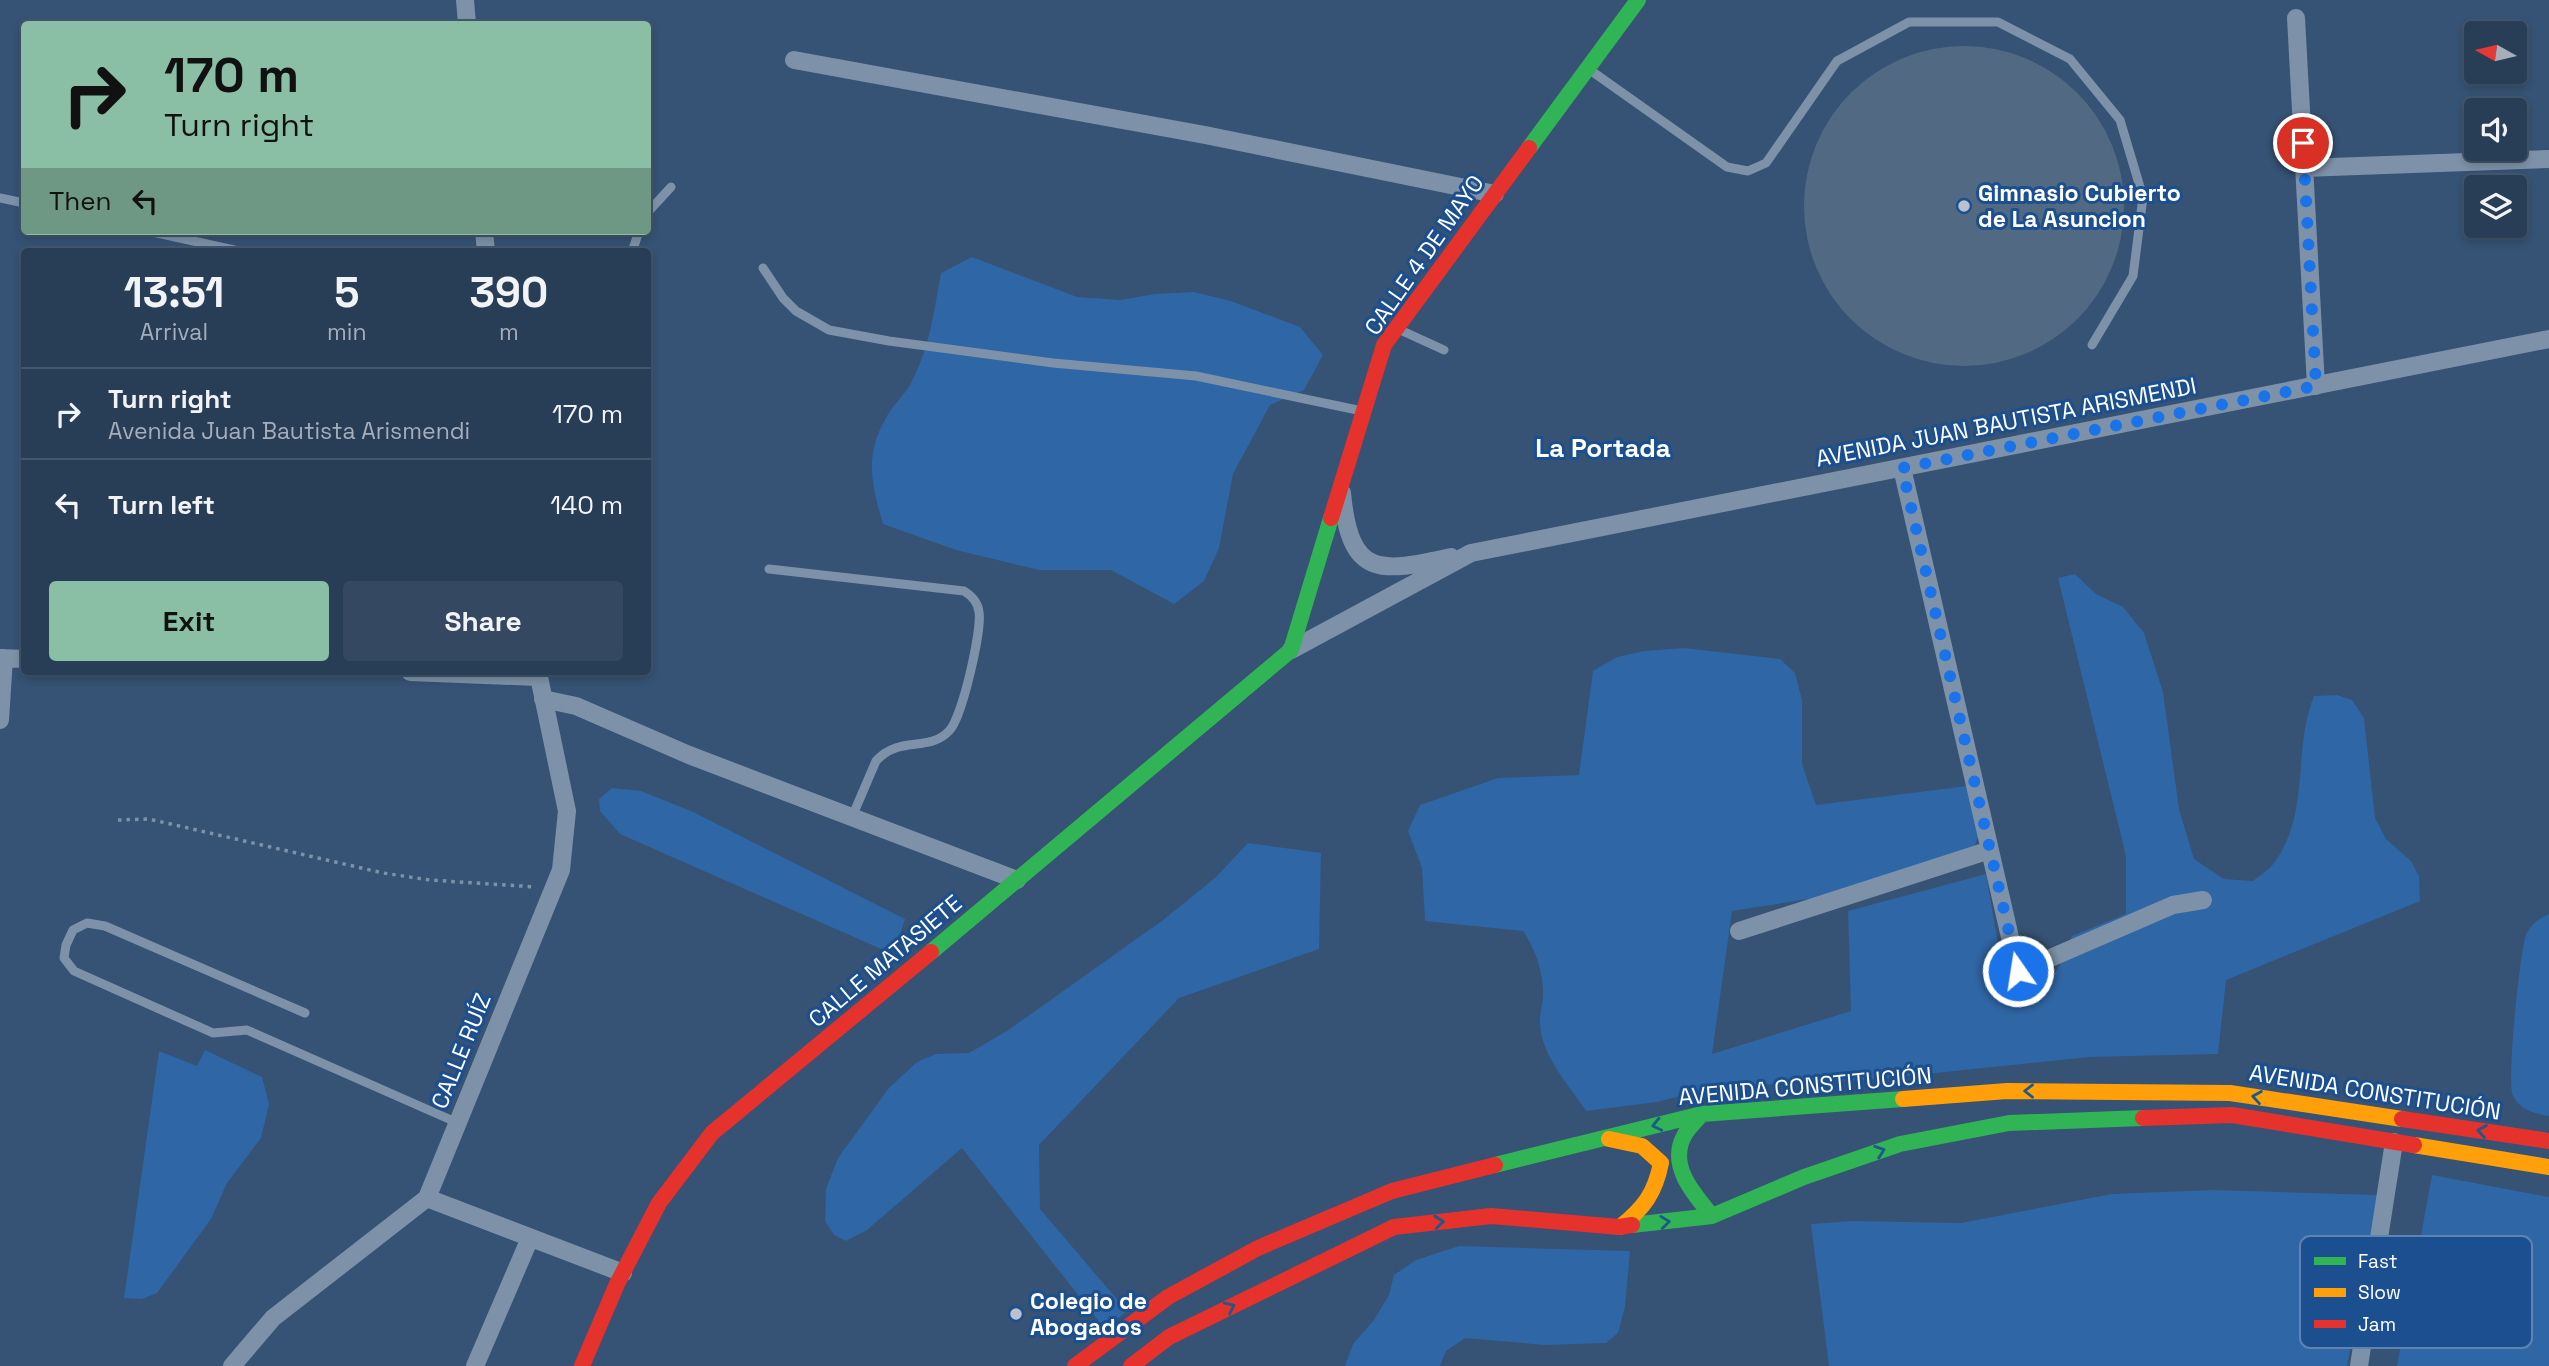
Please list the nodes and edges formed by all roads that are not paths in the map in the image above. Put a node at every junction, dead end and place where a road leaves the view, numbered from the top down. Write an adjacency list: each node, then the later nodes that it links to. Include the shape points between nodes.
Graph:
1 (465, 0): 4 (street)
2 (1638, 0): 6 (street, CALLE 4 DE MAYO)
3 (2295, 18): 8 (street)
4 (467, 21)
5 (793, 60): 10 (street, via 1205,135)
6 (1587, 68): 10 (street, CALLE 4 DE MAYO); 19 (lane, via 1727,167 1748,171 1766,163 1837,61 1909,22 1998,22 2070,59 2120,120 2143,197 2133,276)
7 (2549, 159): 8 (street)
8 (2304, 168): 21 (street)
9 (671, 187): 13 (lane)
10 (1495, 194): 17 (street, CALLE 4 DE MAYO)
11 (0, 198): 12 (lane)
12 (21, 202)
13 (651, 209)
14 (166, 235): 15 (lane)
15 (225, 248)
16 (763, 268): 22 (lane, via 796,311 829,330 1053,363 1196,376)
17 (1396, 328): 20 (lane); 22 (street, CALLE 4 DE MAYO, via 1384,345)
18 (2549, 339): 21 (street, AVENIDA JUAN BAUTISTA ARISMENDI)
19 (2092, 345)
20 (1444, 350)
21 (2316, 386): 23 (street, AVENIDA JUAN BAUTISTA ARISMENDI)
22 (1364, 411): 24 (street, CALLE 4 DE MAYO)
23 (1902, 468): 25 (street, AVENIDA JUAN BAUTISTA ARISMENDI); 34 (street)
24 (1341, 485): 25 (street, AVENIDA JUAN BAUTISTA ARISMENDI, via 1352,545 1383,568 1406,568); 27 (street, CALLE 4 DE MAYO)
25 (1471, 553): 27 (street, AVENIDA JUAN BAUTISTA ARISMENDI)
26 (769, 569): 33 (lane, via 964,591 977,604 979,619 956,723 929,743 899,745 883,754)
27 (1291, 650): 35 (street, CALLE MATASIETE)
28 (2, 658): 29 (street); 32 (street)
29 (21, 659)
30 (538, 675): 31 (street, CALLE RUÍZ)
31 (543, 699): 33 (street, via 576,706); 40 (street, CALLE RUÍZ, via 567,811 561,870)
32 (0, 720)
33 (852, 817): 35 (street)
34 (1990, 850): 36 (street, via 2018,971 2173,905); 37 (street)
35 (1017, 880): 50 (street, CALLE MATASIETE, via 712,1133 659,1203)
36 (2203, 900)
37 (1740, 931)
38 (305, 1013): 40 (lane, via 105,926 87,923 73,930 66,945 64,958 74,971 213,1033 247,1030)
39 (1702, 1114): 41 (street, AVENIDA CONSTITUCIÓN, one-way to 41); 42 (street, AVENIDA CONSTITUCIÓN, one-way to 39, via 2230,1093 2007,1091); 46 (street, via 1684,1137 1680,1162 1683,1180)
40 (458, 1123): 45 (street, CALLE RUÍZ)
41 (1602, 1138): 47 (street, via 1642,1146 1661,1163 1647,1206); 55 (street, AVENIDA CONSTITUCIÓN, via 1392,1191 1258,1248 1168,1297)
42 (2549, 1141)
43 (2394, 1142): 44 (street, AVENIDA CONSTITUCIÓN); 46 (street, AVENIDA CONSTITUCIÓN, one-way to 43, via 1804,1177 1900,1144 2010,1123 2232,1115); 48 (street)
44 (2549, 1167)
45 (427, 1198): 49 (street); 52 (street, CALLE RUÍZ, via 273,1318)
46 (1712, 1216): 47 (street, AVENIDA CONSTITUCIÓN, one-way to 46)
47 (1619, 1227): 56 (street, AVENIDA CONSTITUCIÓN, one-way to 47, via 1169,1337 1394,1227 1491,1216)
48 (2379, 1236)
49 (530, 1238): 50 (street); 53 (street)
50 (623, 1273): 54 (street, CALLE MATASIETE)
51 (2362, 1348): 57 (street)
52 (232, 1366)
53 (475, 1366)
54 (582, 1366)
55 (1075, 1366)
56 (1131, 1366)
57 (2359, 1366)

